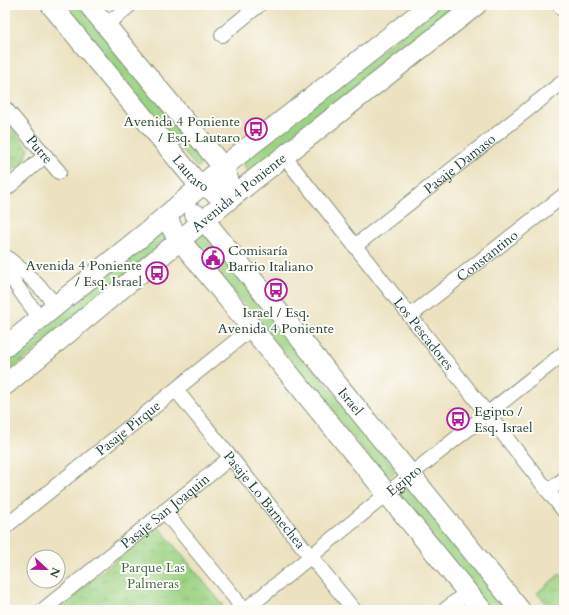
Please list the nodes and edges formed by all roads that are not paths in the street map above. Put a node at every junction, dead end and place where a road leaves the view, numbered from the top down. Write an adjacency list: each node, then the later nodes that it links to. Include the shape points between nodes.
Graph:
1 (80, 5): 9 (street)
2 (89, 5): 10 (street, Lautaro)
3 (130, 5): 10 (street)
4 (259, 5): 11 (street)
5 (430, 5): 16 (street, Avenida 4 Poniente)
6 (476, 5): 15 (street, Avenida 4 Poniente)
7 (559, 5): 8 (street)
8 (564, 11)
9 (56, 12): 18 (street, Lautaro, via 189,173)
10 (106, 25): 16 (street, Lautaro)
11 (222, 35)
12 (564, 81): 25 (street, Pasaje Damaso)
13 (5, 108): 14 (street, Putre)
14 (45, 156): 17 (street, Putre); 19 (street)
15 (284, 156): 21 (street, Avenida 4 Poniente); 25 (street, Los Pescadores)
16 (223, 167): 18 (street, Avenida 4 Poniente); 21 (street, Lautaro)
17 (59, 172)
18 (202, 185): 21 (street, Lautaro, via 214,192); 22 (street, Avenida 4 Poniente)
19 (5, 190)
20 (564, 194): 29 (street, Constantino)
21 (232, 197): 23 (street, Avenida 4 Poniente)
22 (169, 213): 23 (street, Israel, via 187,211); 24 (street, via 171,228); 28 (street, Avenida 4 Poniente)
23 (204, 221): 24 (street, Avenida 4 Poniente); 38 (street, Israel)
24 (181, 241): 31 (street); 34 (street, Avenida 4 Poniente)
25 (355, 246): 29 (street, Los Pescadores)
26 (5, 256): 28 (street, via 37,282)
27 (5, 265): 30 (street, via 23,296)
28 (56, 305): 30 (street, Avenida 4 Poniente)
29 (410, 316): 36 (street, Los Pescadores)
30 (40, 318): 32 (street, Avenida 4 Poniente)
31 (252, 328): 35 (street, Pasaje Pirque); 41 (street)
32 (5, 347)
33 (564, 353): 36 (street, Egipto)
34 (5, 385)
35 (176, 390): 37 (street, Pasaje Lo Barnechea); 44 (street, Pasaje Pirque)
36 (487, 414): 38 (street, Egipto); 40 (street, Los Pescadores)
37 (230, 458): 43 (street, Pasaje San Joaquin); 45 (street, Pasaje Lo Barnechea)
38 (410, 475): 41 (street, Egipto); 52 (street, Israel)
39 (564, 479): 40 (street)
40 (548, 491): 42 (street, Los Pescadores)
41 (387, 494): 45 (street, Egipto); 46 (street)
42 (564, 511)
43 (164, 512): 47 (street, Pasaje San Joaquin); 48 (street)
44 (5, 527)
45 (310, 557): 48 (street, Egipto); 49 (street, Pasaje Lo Barnechea)
46 (467, 592): 50 (street); 51 (street)
47 (43, 610)
48 (244, 610)
49 (354, 610)
50 (445, 610)
51 (482, 610)
52 (520, 610)

